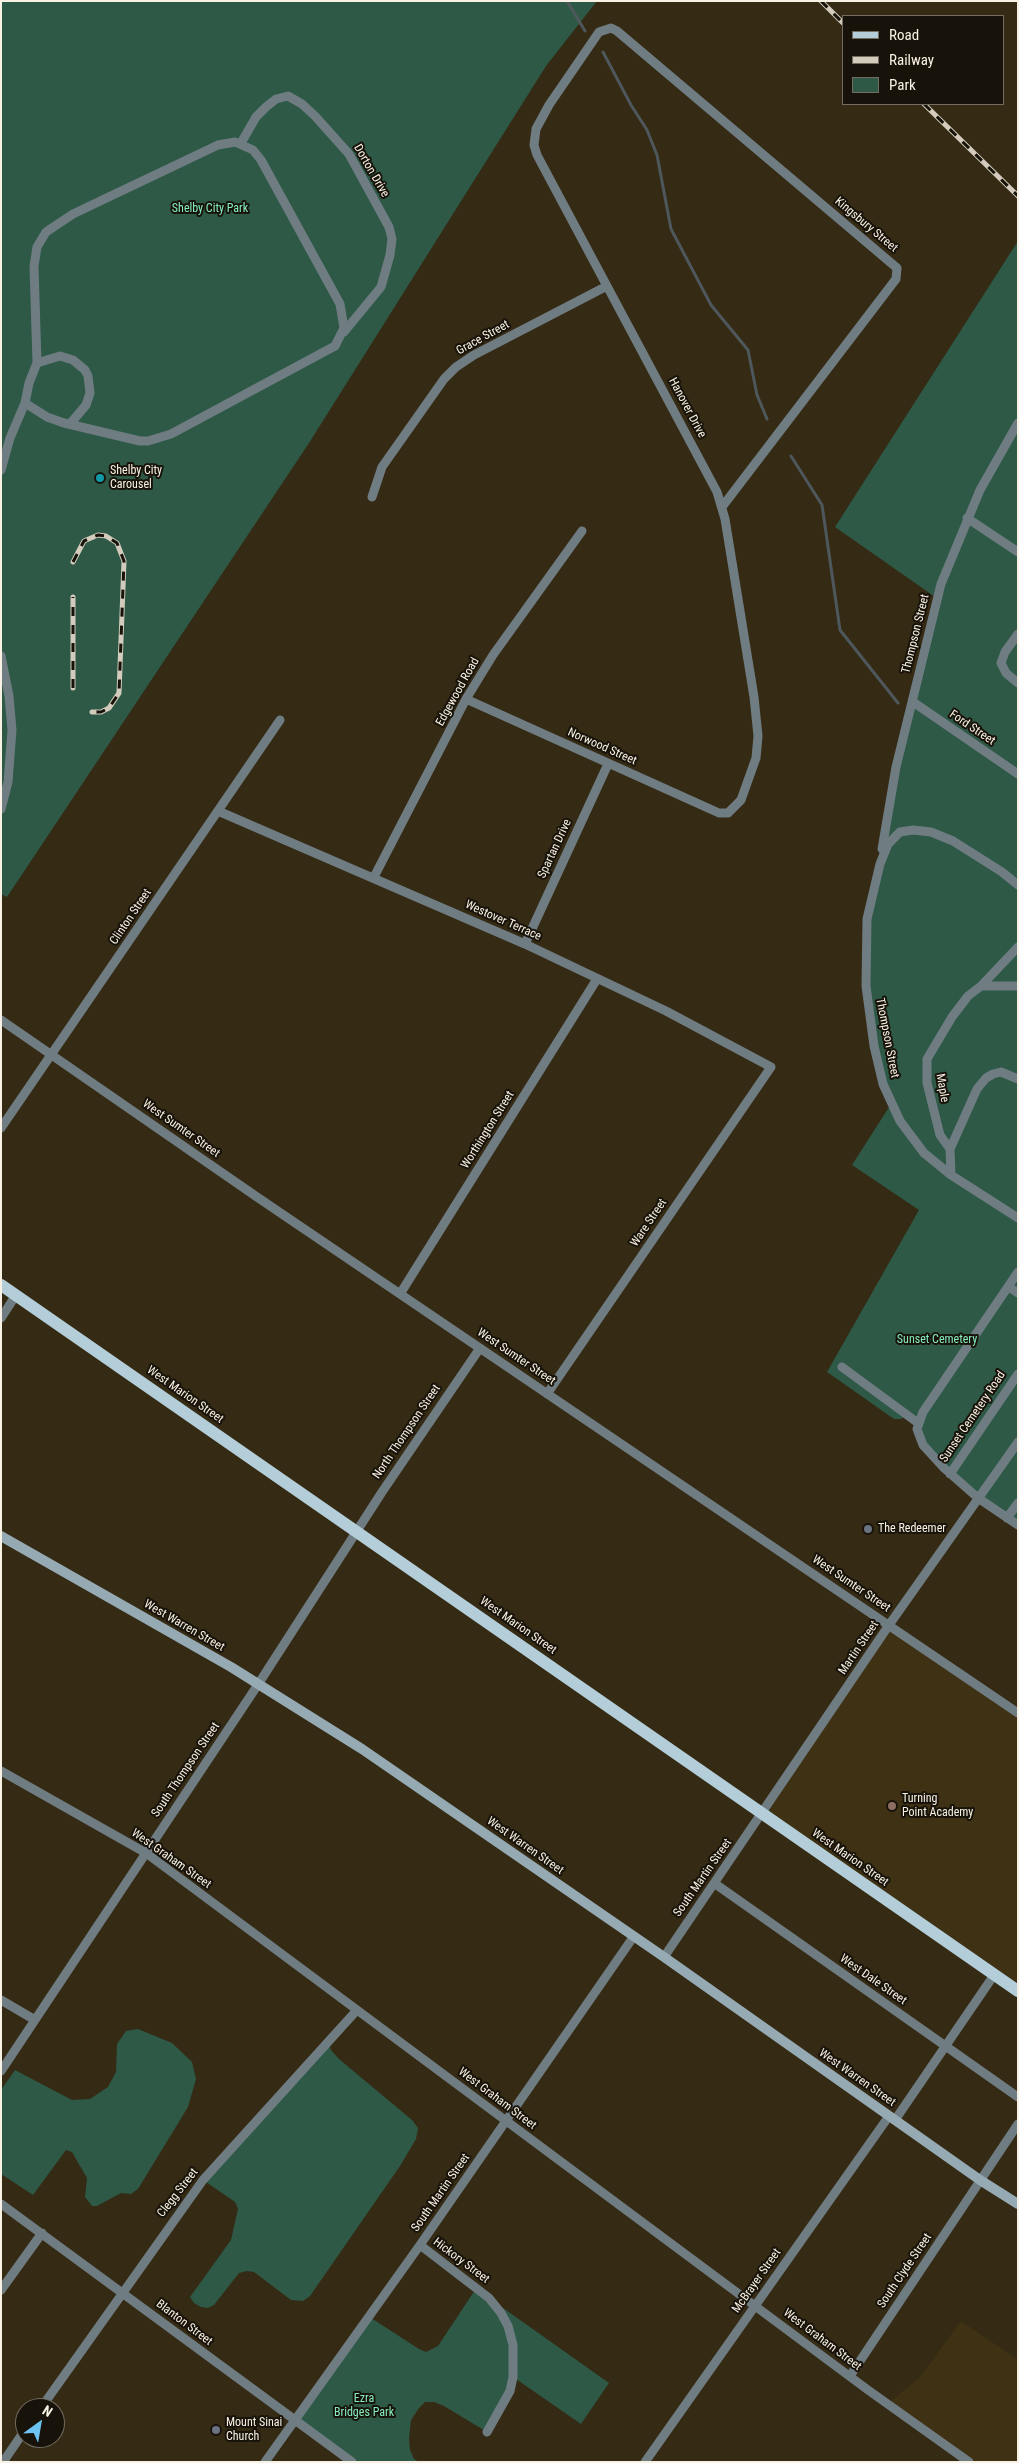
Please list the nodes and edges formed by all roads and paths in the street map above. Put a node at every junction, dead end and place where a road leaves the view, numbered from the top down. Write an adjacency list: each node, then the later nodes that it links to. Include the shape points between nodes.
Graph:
1 (591, 45): 3 (street, Hanover Drive, via 549,105 536,130 534,145); 11 (street, Kingsbury Street, via 599,32 610,28 617,31 897,268 896,279)
2 (242, 143): 4 (street, via 261,160 340,304); 4 (street, Dorton Drive, via 256,117 266,107 283,96 294,99 331,131 349,154 389,227 392,239 383,282); 5 (street, via 218,146 67,217 46,232 38,247 34,266)
3 (606, 286): 10 (street, Grace Street, via 456,366 382,468); 11 (street, Hanover Drive)
4 (343, 334): 7 (street, Dorton Drive, via 329,350 158,438 140,441)
5 (37, 363): 6 (street); 7 (street, via 60,356 74,360 85,370 90,393 86,405)
6 (25, 403): 7 (street, Dorton Drive, via 47,417); 9 (street)
7 (70, 424)
8 (1018, 424): 12 (street, Thompson Street)
9 (1, 470)
10 (372, 497)
11 (722, 507): 25 (street, Hanover Drive, via 734,567 758,736 756,758 746,788 734,809)
12 (967, 518): 14 (street); 19 (street, Thompson Street, via 941,584)
13 (582, 531): 18 (street, Edgewood Road, via 493,655)
14 (1018, 552)
15 (1018, 634): 17 (street, via 1002,662 1006,673)
16 (1, 656): 23 (street, via 12,730 8,782)
17 (1018, 683)
18 (466, 699): 21 (street, Norwood Street); 27 (street, Edgewood Road)
19 (912, 702): 22 (street, Ford Street); 26 (street, Thompson Street, via 896,767)
20 (280, 720): 24 (street, Clinton Street)
21 (608, 764): 25 (street, Norwood Street, via 706,808); 29 (street, Spartan Drive)
22 (1018, 774)
23 (1, 809)
24 (218, 811): 27 (street, Westover Terrace); 35 (street, Clinton Street)
25 (728, 813)
26 (880, 864): 28 (street, Thompson Street, via 888,844 900,832 931,832 971,852); 40 (street, Thompson Street, via 868,919 866,986 874,1046 883,1084 900,1121 924,1153)
27 (374, 877): 29 (street, Westover Terrace)
28 (1018, 885)
29 (525, 944): 31 (street, Westover Terrace)
30 (1018, 947): 32 (street)
31 (597, 979): 36 (street, Westover Terrace, via 666,1011); 46 (street, Worthington Street)
32 (980, 986): 33 (street); 39 (street, Maple, via 952,1017 927,1059 927,1083 940,1135)
33 (1018, 986)
34 (1, 1020): 35 (street, West Sumter Street)
35 (52, 1055): 38 (street, Clinton Street); 46 (street, West Sumter Street)
36 (771, 1067): 52 (street, Ware Street)
37 (1018, 1079): 39 (street, via 1001,1072 983,1082)
38 (1, 1128)
39 (950, 1149): 40 (street)
40 (951, 1175): 41 (street, Thompson Street)
41 (1018, 1218)
42 (1018, 1272): 44 (street)
43 (1, 1285): 47 (main road, West Marion Street)
44 (1009, 1287): 45 (street); 53 (street)
45 (1018, 1293)
46 (400, 1294): 49 (street, West Sumter Street)
47 (16, 1295): 48 (street); 60 (main road, West Marion Street)
48 (1, 1318)
49 (480, 1348): 52 (street, West Sumter Street); 60 (street, North Thompson Street)
50 (842, 1367): 53 (street)
51 (1018, 1374): 55 (street, Sunset Cemetery Road)
52 (547, 1394): 62 (street, West Sumter Street)
53 (918, 1423): 55 (street, via 923,1445)
54 (1018, 1442): 56 (street, Martin Street)
55 (950, 1474): 56 (street)
56 (978, 1498): 58 (street); 62 (street, Martin Street)
57 (1018, 1503): 58 (street)
58 (1007, 1518): 59 (street)
59 (1018, 1525)
60 (357, 1531): 63 (street, South Thompson Street); 66 (main road, West Marion Street)
61 (1, 1536): 63 (main road, West Warren Street)
62 (889, 1625): 64 (street, West Sumter Street); 66 (street, Martin Street)
63 (258, 1683): 67 (street, South Thompson Street); 69 (main road, West Warren Street, via 362,1749)
64 (1018, 1713)
65 (1, 1771): 67 (street, West Graham Street)
66 (762, 1813): 68 (street, South Martin Street); 71 (main road, West Marion Street)
67 (146, 1853): 74 (street, West Graham Street); 75 (street, South Thompson Street)
68 (714, 1883): 70 (street, South Martin Street); 76 (street, West Dale Street)
69 (634, 1936): 70 (main road, West Warren Street); 80 (street, South Martin Street)
70 (664, 1957): 79 (main road, West Warren Street)
71 (994, 1975): 72 (main road, West Marion Street); 76 (street, McBrayer Street)
72 (1018, 1991)
73 (1, 2000): 75 (street)
74 (357, 2010): 80 (street, West Graham Street); 88 (street, Clegg Street, via 203,2180)
75 (35, 2020): 77 (street, South Thompson Street)
76 (945, 2046): 78 (street, West Dale Street); 79 (street, McBrayer Street)
77 (1, 2072)
78 (1018, 2097)
79 (892, 2118): 82 (main road, West Warren Street); 89 (street, McBrayer Street)
80 (506, 2121): 86 (street, South Martin Street); 89 (street, West Graham Street)
81 (1018, 2124): 82 (street, South Clyde Street)
82 (980, 2180): 84 (main road, West Warren Street); 90 (street, South Clyde Street)
83 (1, 2204): 85 (street, Blanton Street)
84 (1018, 2204)
85 (42, 2234): 87 (street); 88 (street, Blanton Street)
86 (420, 2245): 92 (street, South Martin Street); 93 (street, Hickory Street, via 489,2298 508,2326 513,2345 513,2377 510,2391)
87 (1, 2290)
88 (121, 2293): 91 (street, Clegg Street); 92 (street, Blanton Street)
89 (755, 2306): 90 (street, West Graham Street); 98 (street, McBrayer Street)
90 (850, 2376): 99 (street, West Graham Street)
91 (48, 2398)
92 (294, 2418): 96 (street, South Martin Street); 97 (street, Blanton Street)
93 (487, 2432)
94 (15, 2445): 95 (street)
95 (3, 2462)
96 (265, 2462)
97 (352, 2462)
98 (645, 2462)
99 (969, 2462)

